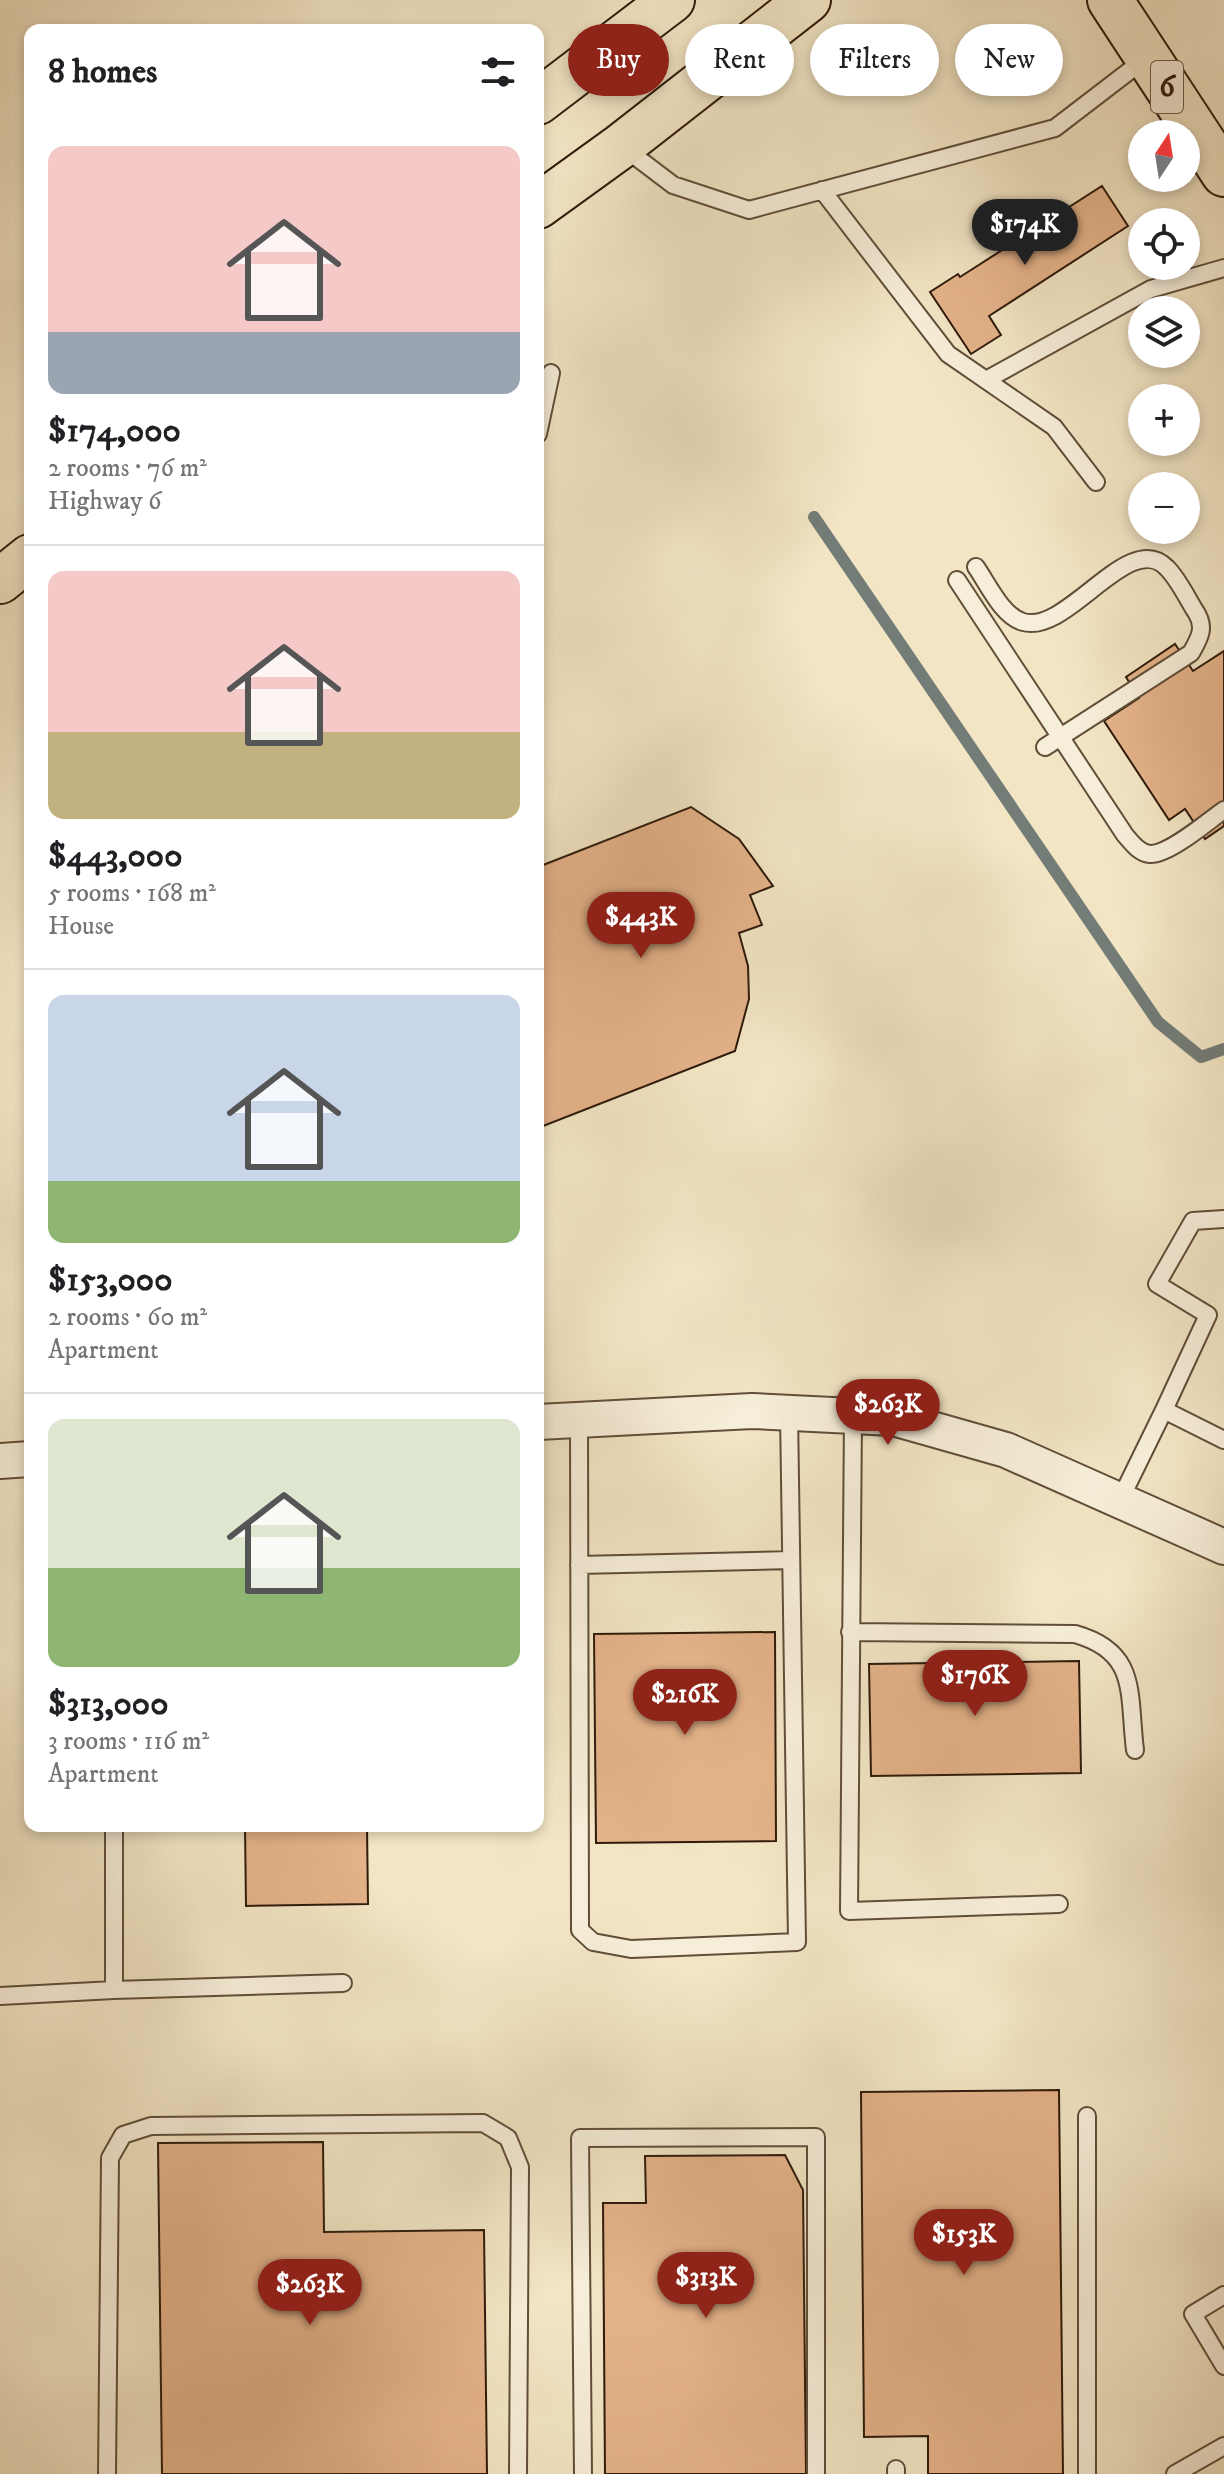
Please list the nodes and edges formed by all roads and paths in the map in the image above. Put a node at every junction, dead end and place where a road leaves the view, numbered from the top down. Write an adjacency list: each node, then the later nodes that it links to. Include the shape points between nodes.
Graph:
1 (672, 0): 5 (main road)
2 (808, 0): 6 (main road)
3 (1110, 0): 4 (main road, 6)
4 (1147, 58): 7 (main road, 6); 8 (lane, via 1055,128)
5 (544, 97)
6 (621, 146): 8 (lane, via 673,185 749,210); 9 (main road)
7 (1224, 174)
8 (822, 190): 12 (lane, via 948,354)
9 (544, 202)
10 (1224, 268): 12 (lane, via 1151,289)
11 (551, 373): 13 (lane)
12 (986, 380): 14 (lane, via 1054,427)
13 (544, 406)
14 (1096, 482)
15 (24, 562): 18 (main road)
16 (976, 567): 19 (lane, via 1010,615 1039,624 1131,561 1150,559 1166,566 1201,620 1202,634 1191,653)
17 (957, 580): 19 (lane)
18 (0, 581)
19 (1060, 737): 20 (lane); 21 (lane, via 1139,851 1153,854 1169,848)
20 (1045, 747)
21 (1224, 810)
22 (1224, 1219): 23 (lane, via 1193,1221 1157,1284 1208,1315)
23 (1164, 1410): 28 (lane); 31 (lane)
24 (789, 1413): 25 (street); 26 (street); 33 (lane)
25 (853, 1416): 31 (street, via 893,1418 1006,1450); 35 (lane)
26 (579, 1420): 27 (street); 34 (lane)
27 (544, 1422)
28 (1224, 1440)
29 (24, 1459): 30 (street)
30 (0, 1461)
31 (1119, 1502): 32 (street)
32 (1224, 1547)
33 (791, 1560): 34 (lane); 34 (lane, via 797,1942 631,1949 593,1942 580,1930)
34 (579, 1565)
35 (850, 1632): 36 (lane, via 1075,1634 1094,1639 1110,1647 1124,1666); 38 (lane, via 849,1911)
36 (1135, 1750)
37 (114, 1832): 40 (lane)
38 (1059, 1904)
39 (343, 1983): 40 (lane)
40 (114, 1990): 41 (lane)
41 (0, 1996)
42 (1087, 2116): 50 (lane)
43 (1224, 2295): 44 (lane, via 1193,2314)
44 (1224, 2366)
45 (1224, 2446): 51 (lane)
46 (107, 2474): 47 (lane, via 110,2158 123,2135 151,2126 483,2123 508,2138 520,2167)
47 (518, 2474)
48 (583, 2474): 49 (lane, via 580,2138 785,2137 816,2137)
49 (816, 2474)
50 (1087, 2474)
51 (1175, 2474)

